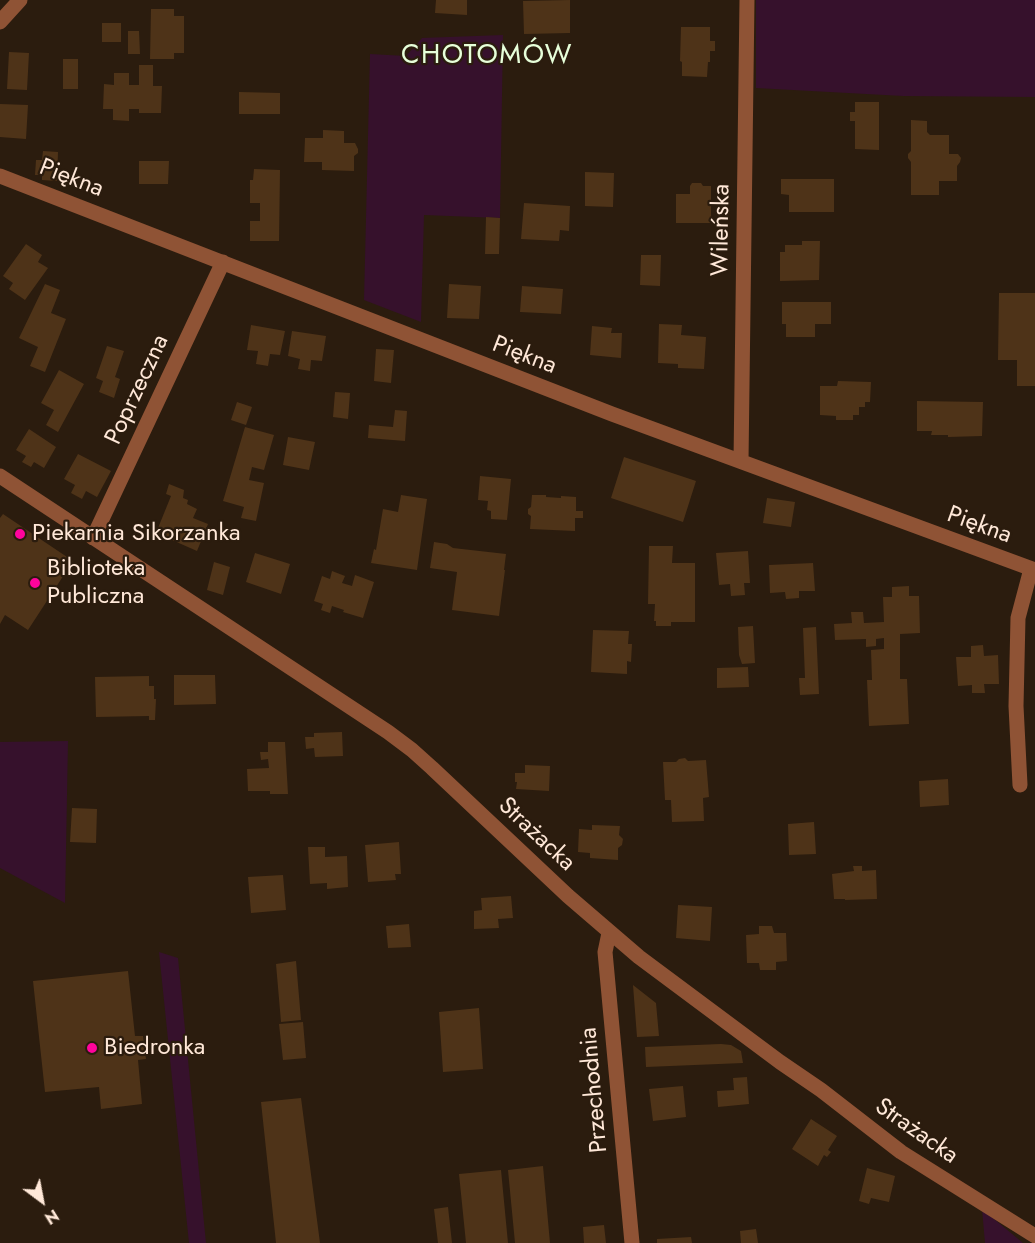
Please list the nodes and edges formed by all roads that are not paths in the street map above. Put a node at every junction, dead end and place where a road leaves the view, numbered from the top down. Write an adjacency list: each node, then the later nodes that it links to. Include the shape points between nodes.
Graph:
1 (19, 0): 3 (street)
2 (747, 0): 6 (street, Wileńska)
3 (0, 22)
4 (0, 176): 5 (street, Piękna)
5 (223, 262): 6 (street, Piękna); 8 (street, Poprzeczna)
6 (741, 461): 9 (street, Piękna)
7 (0, 476): 8 (street, Strażacka)
8 (93, 538): 11 (street, Strażacka, via 412,750)
9 (1033, 570): 10 (street, via 1018,618 1016,706)
10 (1020, 784)
11 (609, 933): 12 (street, Strażacka, via 901,1152); 13 (street, Przechodnia, via 605,952)
12 (1035, 1236)
13 (632, 1243)

